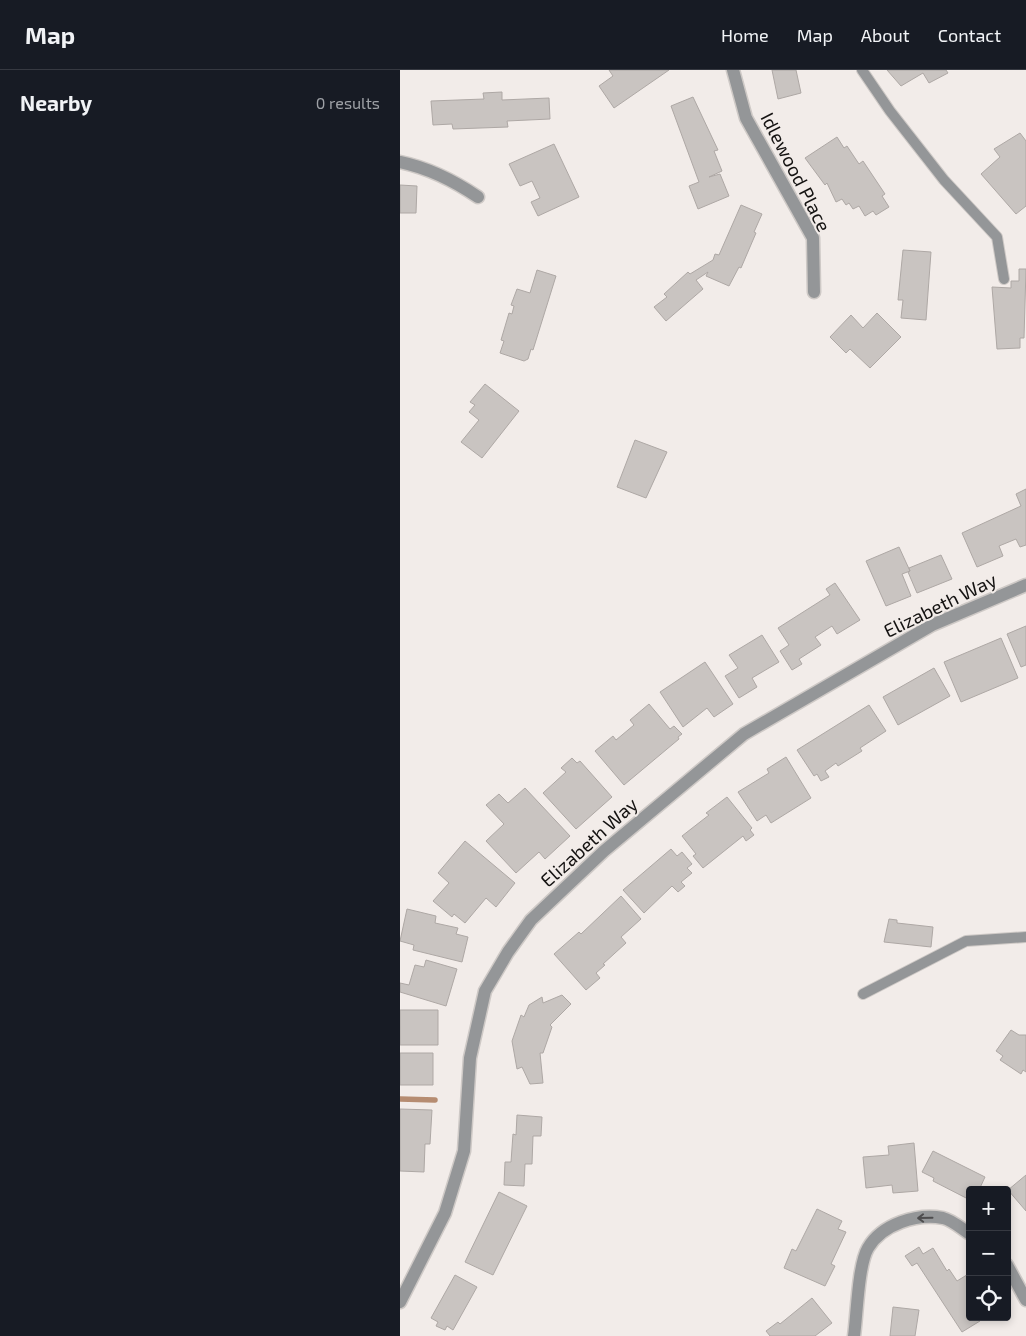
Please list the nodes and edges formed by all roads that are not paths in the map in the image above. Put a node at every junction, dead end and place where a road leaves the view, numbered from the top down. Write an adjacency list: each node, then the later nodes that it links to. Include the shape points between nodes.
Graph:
1 (733, 70): 6 (street, Idlewood Place, via 746,118 813,238)
2 (862, 70): 5 (lane, via 944,180 997,237)
3 (400, 162): 4 (street, via 452,180)
4 (478, 197)
5 (1004, 279)
6 (814, 292)
7 (1026, 585): 13 (street, Elizabeth Way, via 932,625 744,734 604,851 531,920 485,991 470,1058 464,1150 445,1213)
8 (1026, 936): 9 (lane, via 966,941)
9 (863, 994)
10 (966, 1232): 14 (street, one-way to 14, via 944,1218 921,1217 900,1221 879,1236 868,1248 863,1266)
11 (1011, 1272): 12 (street)
12 (1026, 1300)
13 (400, 1302)
14 (854, 1336)

